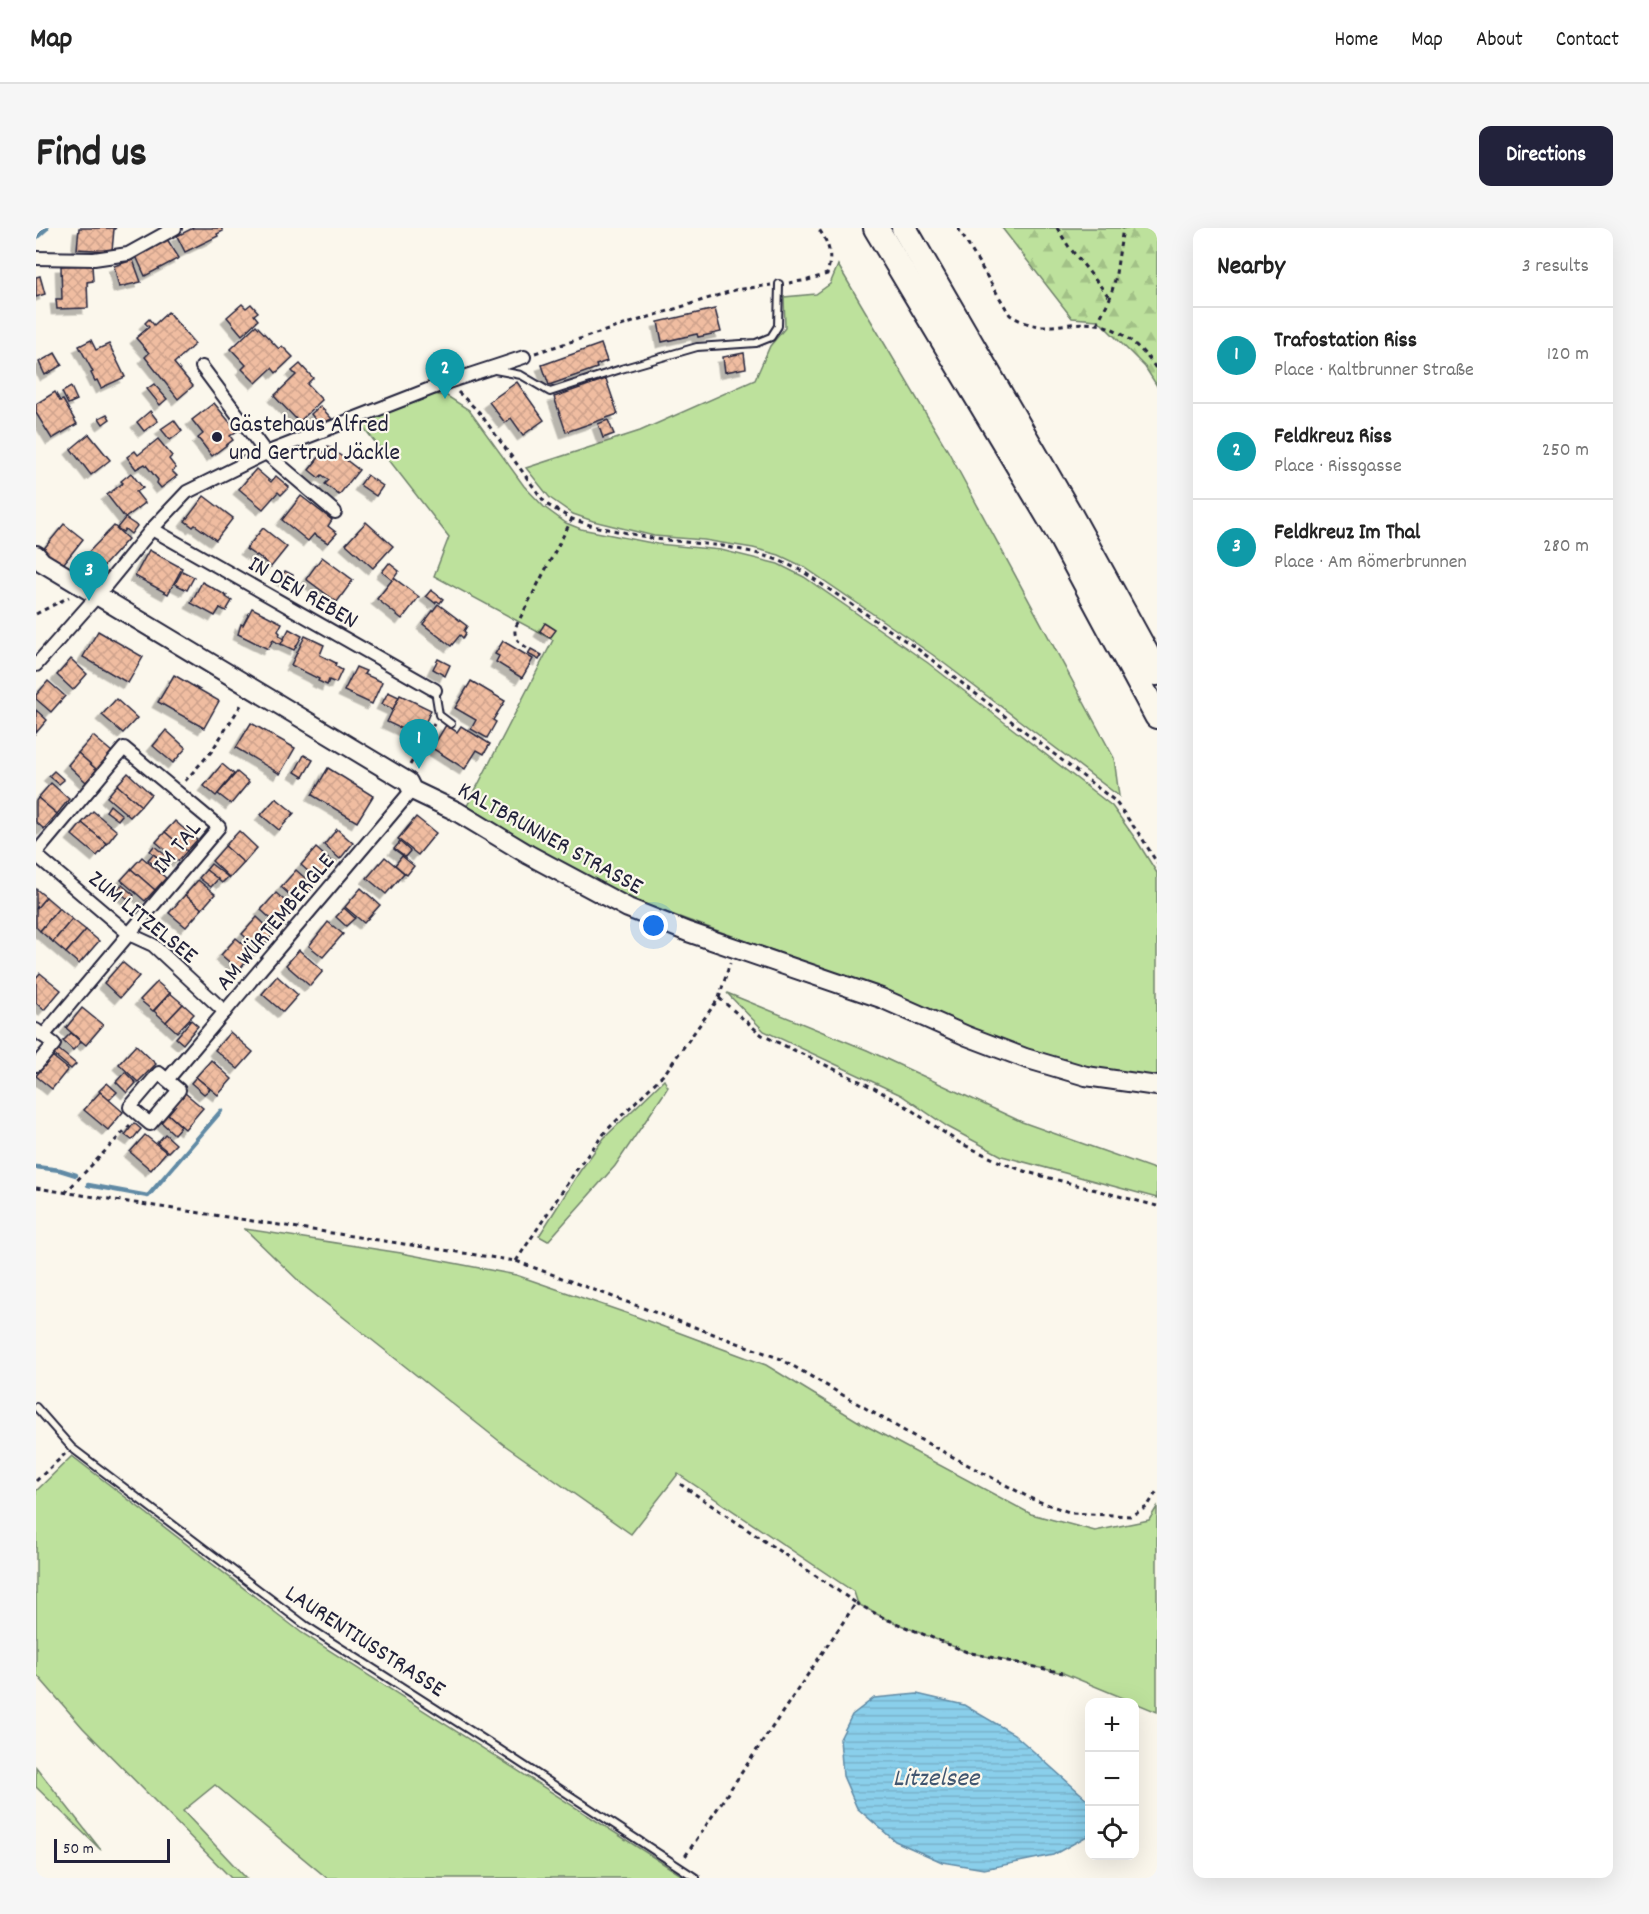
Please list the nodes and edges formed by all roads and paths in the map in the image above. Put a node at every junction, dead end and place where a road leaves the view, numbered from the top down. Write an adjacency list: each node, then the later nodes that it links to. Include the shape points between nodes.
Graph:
1 (175, 228): 8 (street, via 128,254)
2 (818, 228): 9 (path, via 828,243 827,274)
3 (876, 228): 30 (highway, via 1058,532)
4 (904, 228): 26 (highway)
5 (958, 228): 11 (path, via 1010,315 1043,327)
6 (1057, 228): 10 (path)
7 (1123, 228): 10 (path)
8 (36, 258)
9 (778, 284): 12 (path, via 735,290); 14 (lane, via 778,326 771,337 756,343 698,347 550,392 521,375)
10 (1110, 298): 11 (path)
11 (1097, 324): 15 (path, via 1116,330 1150,358)
12 (524, 357): 14 (street)
13 (202, 366): 17 (street)
14 (489, 368): 16 (street)
15 (1157, 370)
16 (448, 382): 17 (street); 19 (path, via 478,412 546,504)
17 (266, 453): 18 (street); 20 (street, via 188,492)
18 (335, 512)
19 (572, 519): 24 (path, via 515,628 517,640); 36 (path, via 656,539 752,552 802,571 919,650 1114,801)
20 (152, 529): 22 (street); 28 (street, IN DEN REBEN)
21 (36, 555): 22 (street, KALTBRUNNER STRASSE)
22 (98, 595): 23 (path, via 74,595); 25 (street); 27 (street, KALTBRUNNER STRASSE)
23 (36, 614)
24 (527, 648)
25 (36, 665)
26 (1157, 673)
27 (251, 688): 33 (street, KALTBRUNNER STRASSE, via 408,782); 34 (path, via 211,752)
28 (435, 690): 29 (lane)
29 (440, 714): 31 (lane); 32 (path)
30 (1157, 716)
31 (451, 724)
32 (415, 758)
33 (412, 790): 38 (street, KALTBRUNNER STRASSE, via 628,908); 40 (street, AM WÜRTEMBERGLE)
34 (176, 791): 35 (street, IM TAL, via 124,748); 37 (street, IM TAL, via 219,827)
35 (37, 849): 37 (street, ZUM LITZELSEE)
36 (1157, 863)
37 (129, 934): 40 (street, ZUM LITZELSEE, via 153,945); 41 (street, IM TAL)
38 (734, 948): 39 (path); 44 (street, KALTBRUNNER STRASSE, via 881,998 1025,1058 1086,1076)
39 (719, 998): 48 (path, via 762,1035 874,1088 958,1142 999,1162); 49 (path, via 665,1073 606,1131)
40 (225, 1012): 43 (street, AM WÜRTEMBERGLE)
41 (40, 1033): 42 (street, IM TAL, via 54,1044)
42 (36, 1065)
43 (167, 1080): 45 (street, AM WÜRTEMBERGLE, via 159,1073 130,1107); 45 (street, via 179,1090 150,1124)
44 (1157, 1086)
45 (140, 1115): 47 (path)
46 (36, 1188): 47 (path)
47 (65, 1193): 49 (path)
48 (1157, 1206)
49 (516, 1261): 54 (path, via 781,1359 1032,1499 1072,1513 1130,1516 1147,1507)
50 (36, 1407): 51 (lane, LAURENTIUSSTRASSE)
51 (72, 1448): 52 (path); 57 (lane, LAURENTIUSSTRASSE, via 305,1625)
52 (36, 1481)
53 (680, 1484): 55 (path)
54 (1157, 1491)
55 (856, 1603): 56 (path, via 967,1652); 57 (path)
56 (1063, 1673)
57 (678, 1867): 58 (lane, LAURENTIUSSTRASSE)
58 (696, 1878)

